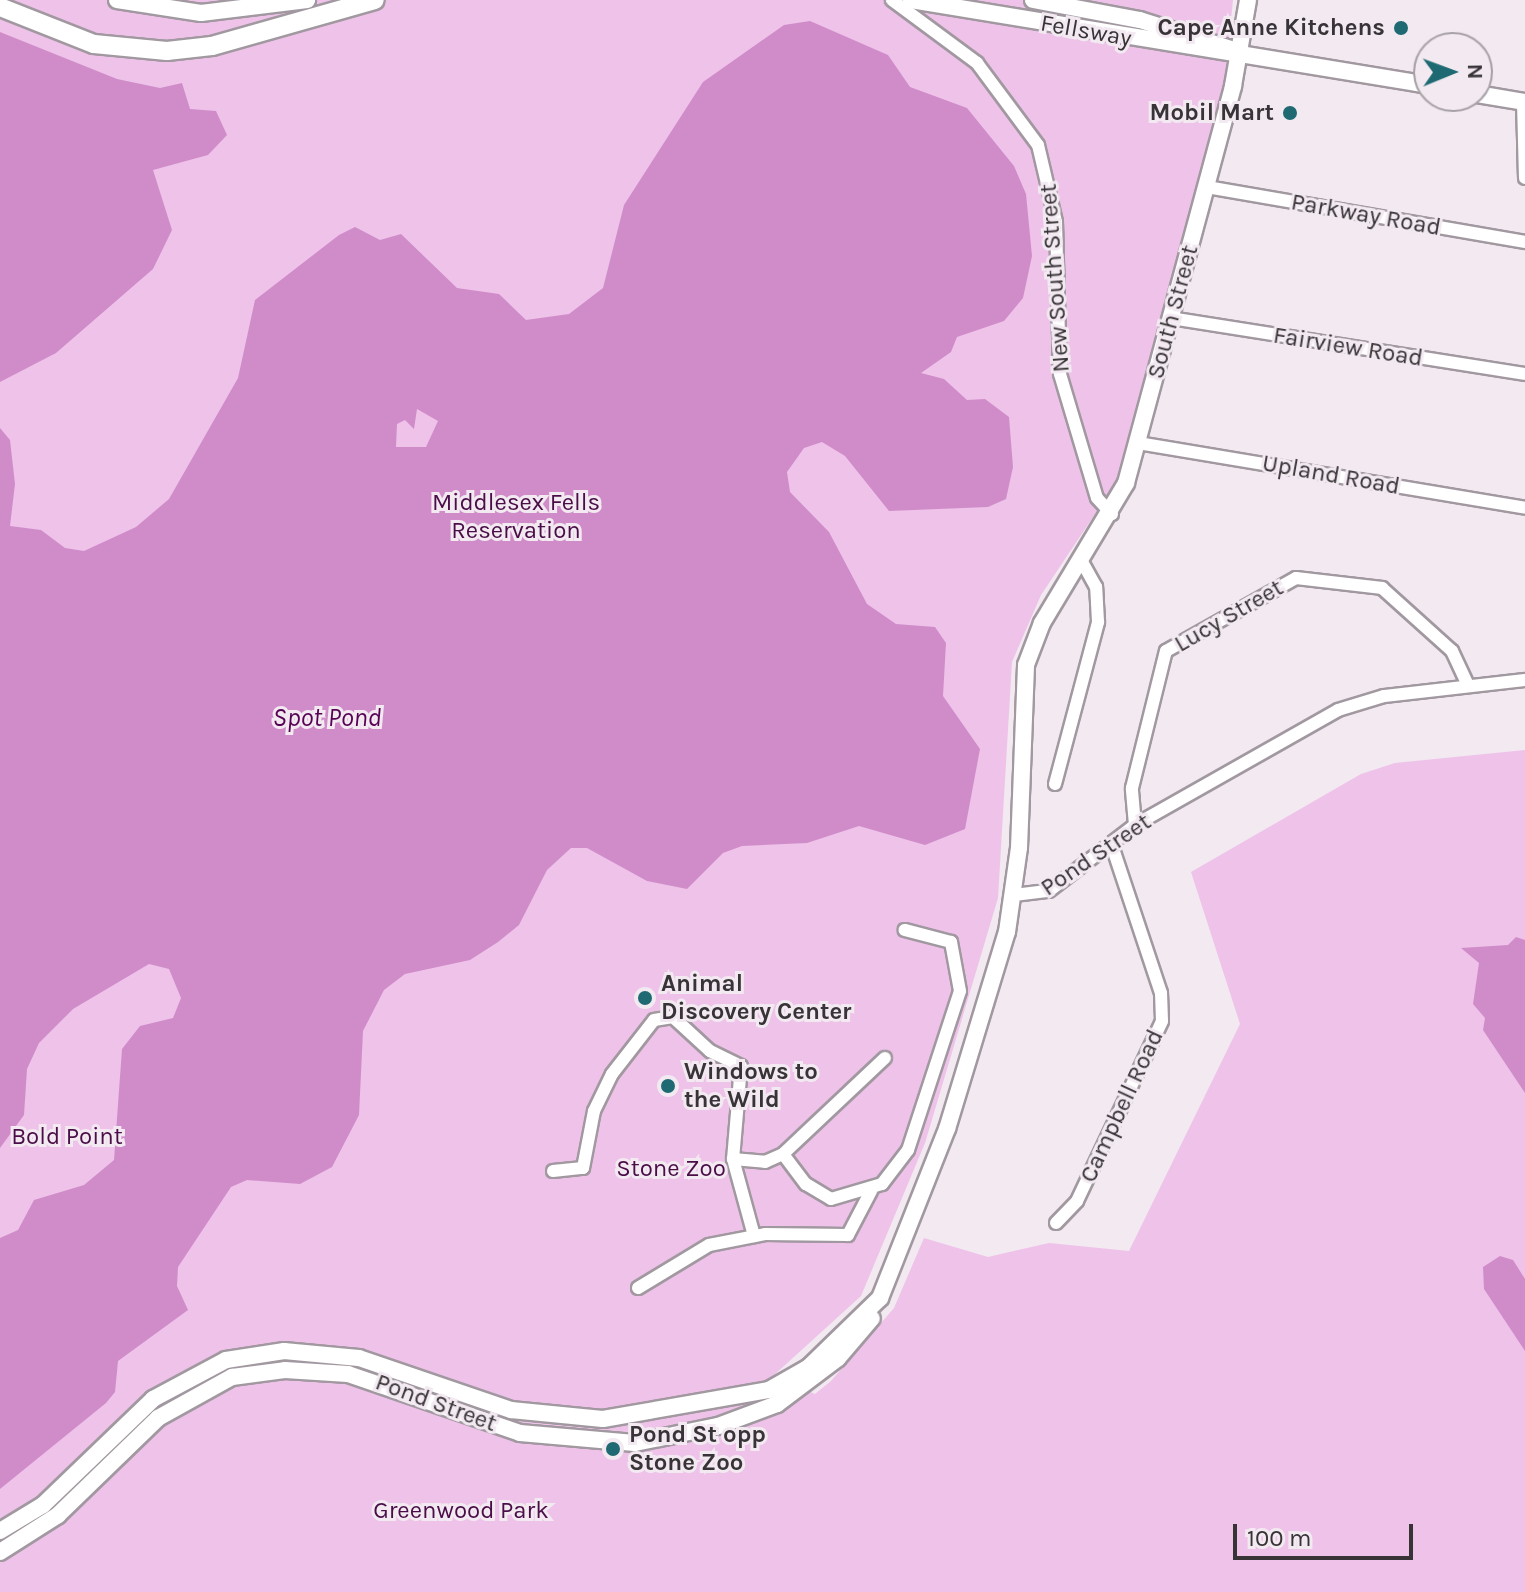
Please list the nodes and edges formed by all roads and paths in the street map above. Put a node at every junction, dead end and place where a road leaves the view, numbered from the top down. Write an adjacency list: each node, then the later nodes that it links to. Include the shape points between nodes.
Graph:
1 (117, 0): 2 (main road, via 187,13)
2 (307, 0)
3 (375, 0): 8 (highway, via 212,46 167,51 94,44)
4 (892, 0): 20 (street, New South Street, via 977,63 1038,145 1056,222 1060,374 1097,498)
5 (911, 0): 9 (main road, Fellsway)
6 (1033, 0): 9 (main road, Fellsway, via 1183,30)
7 (1248, 0): 9 (main road, South Street)
8 (0, 7)
9 (1240, 52): 10 (main road); 14 (main road, South Street)
10 (1413, 82)
11 (1493, 97): 12 (main road)
12 (1524, 102): 13 (street)
13 (1525, 178)
14 (1207, 187): 15 (street, Parkway Road); 16 (main road, South Street)
15 (1525, 242)
16 (1171, 318): 17 (street, Fairview Road); 18 (main road, South Street)
17 (1525, 374)
18 (1138, 443): 19 (street, Upland Road); 20 (main road, South Street)
19 (1525, 508)
20 (1112, 514): 21 (main road, South Street)
21 (1082, 562): 24 (street, via 1096,587 1098,622); 27 (main road, South Street, via 1042,623 1024,674)
22 (1525, 680): 23 (street, Pond Street)
23 (1468, 686): 25 (street, Pond Street, via 1346,707); 25 (street, Lucy Street, via 1452,651 1382,588 1296,578 1166,651 1132,788)
24 (1055, 784)
25 (1135, 825): 26 (street, Pond Street)
26 (1111, 843): 27 (street, Pond Street, via 1046,893); 34 (street, Campbell Road, via 1161,993 1162,1021 1077,1201)
27 (1014, 895): 37 (main road, Pond Street, via 975,1048 902,1256)
28 (905, 930): 33 (street, via 951,942 960,991 908,1150)
29 (885, 1058): 30 (street)
30 (783, 1154): 31 (street, via 765,1162); 33 (street, via 827,1198)
31 (733, 1159): 32 (street, via 741,1066 710,1051 673,1017 654,1020 612,1074 594,1111 583,1168); 35 (street)
32 (553, 1171)
33 (871, 1191): 35 (street, via 848,1235)
34 (1056, 1223)
35 (754, 1236): 36 (street, via 698,1249)
36 (638, 1288)
37 (880, 1298): 38 (main road, Pond Street, via 779,1386 729,1402 603,1419 511,1410 359,1358 284,1351 234,1357 161,1393 43,1505); 39 (main road, Pond Street, via 854,1343 777,1404 731,1423 635,1443 520,1433 348,1374 285,1370 232,1377 168,1410 58,1515)
38 (0, 1531)
39 (0, 1552)

